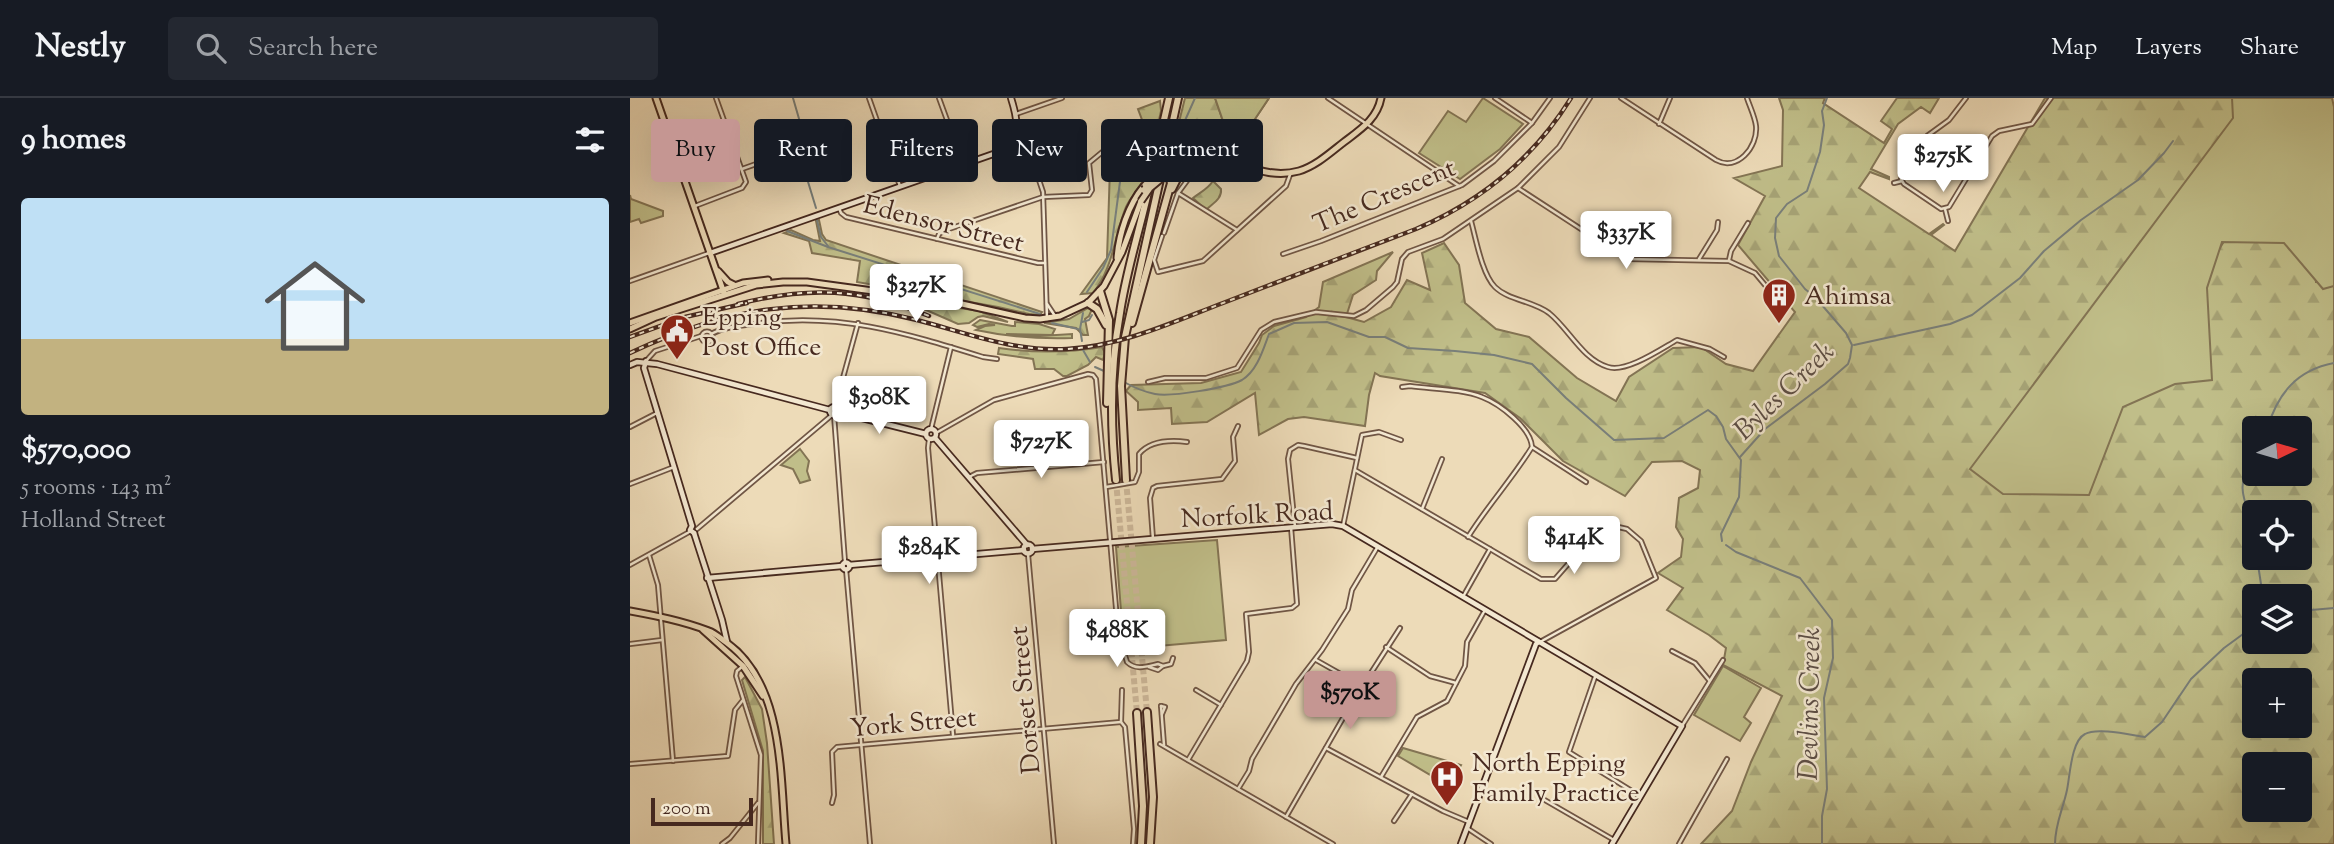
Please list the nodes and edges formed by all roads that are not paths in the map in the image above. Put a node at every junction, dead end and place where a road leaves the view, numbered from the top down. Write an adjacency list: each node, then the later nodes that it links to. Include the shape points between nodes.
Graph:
1 (656, 98): 45 (main road)
2 (717, 98): 27 (street)
3 (869, 98): 40 (street)
4 (939, 98): 20 (street)
5 (1011, 98): 19 (street)
6 (1062, 98): 19 (street)
7 (1169, 98): 84 (highway)
8 (1178, 98): 79 (highway)
9 (1328, 98): 23 (street)
10 (1381, 98): 23 (main road)
11 (1495, 98): 22 (street)
12 (1550, 98): 22 (street, The Crescent)
13 (1590, 98): 41 (street, via 1559,146)
14 (1621, 98): 24 (street)
15 (1670, 98): 24 (street)
16 (1746, 98): 24 (street, via 1756,131 1735,163 1719,162)
17 (1966, 98): 30 (street, via 1950,120 1927,136)
18 (2051, 98): 47 (street, via 2032,124 1992,136)
19 (1016, 114): 21 (street)
20 (947, 119)
21 (1016, 119)
22 (1532, 122): 39 (street, The Crescent, via 1494,161)
23 (1367, 124): 29 (main road, via 1318,161); 39 (street)
24 (1659, 124)
25 (1101, 153): 44 (street, via 1089,163 1090,194)
26 (754, 165): 27 (street)
27 (742, 169): 45 (street, via 744,187)
28 (1263, 170): 29 (main road)
29 (1291, 172): 53 (street, via 1286,186)
30 (1902, 181): 38 (street); 47 (street)
31 (914, 182): 40 (street)
32 (1039, 182): 44 (street)
33 (1151, 182): 42 (highway, bridge)
34 (1156, 182): 58 (main road, bridge, via 1141,201)
35 (1171, 182): 52 (highway)
36 (1175, 182): 52 (highway)
37 (1186, 182): 43 (street)
38 (1894, 183)
39 (1459, 186): 56 (street, The Crescent)
40 (900, 187): 46 (street)
41 (1518, 188): 48 (street); 57 (street, via 1627,259)
42 (1142, 189): 58 (main road, via 1128,213)
43 (1178, 193): 53 (street); 53 (street, via 1154,260 1158,272 1203,261)
44 (1043, 197): 54 (street, via 943,231); 60 (street)
45 (694, 206): 55 (main road)
46 (839, 208): 54 (street, Edensor Street, via 846,217); 55 (street)
47 (1945, 209): 49 (street)
48 (1471, 221): 81 (street, via 1482,263 1495,287 1549,313 1586,354 1608,367 1622,368 1677,340); 86 (street, via 1443,239 1408,252 1393,288 1366,310 1353,316 1316,312 1274,321 1261,330 1237,368 1206,378)
49 (1948, 221)
50 (1718, 222): 57 (street)
51 (1748, 223): 59 (street)
52 (1160, 224): 79 (highway)
53 (1237, 230)
54 (937, 239): 60 (street, Edensor Street)
55 (710, 253): 61 (main road); 62 (street)
56 (1283, 254)
57 (1699, 260): 59 (street)
58 (1117, 261): 65 (main road)
59 (1729, 261): 64 (street, via 1755,273)
60 (1045, 263): 69 (street)
61 (716, 269): 63 (main road, via 728,282); 66 (main road); 68 (main road, via 715,288)
62 (630, 281)
63 (739, 284): 66 (main road); 67 (main road, via 808,279)
64 (1765, 285)
65 (1100, 291): 70 (main road); 78 (highway)
66 (724, 293): 67 (main road, via 764,284 807,282); 68 (main road); 75 (main road)
67 (895, 293): 72 (main road)
68 (695, 300): 73 (main road)
69 (1046, 301): 71 (street); 72 (street)
70 (1088, 303): 71 (main road); 78 (highway, via 1103,317)
71 (1056, 317): 72 (main road)
72 (1047, 319)
73 (630, 323)
74 (858, 323): 76 (street, via 780,321); 80 (street); 88 (street)
75 (630, 328)
76 (712, 334): 77 (street, via 706,331); 77 (street, via 707,342)
77 (701, 336): 83 (street, via 655,351)
78 (1110, 337): 84 (highway)
79 (1125, 337): 105 (highway, via 1121,386)
80 (951, 347): 82 (street); 93 (street)
81 (1724, 357)
82 (997, 359)
83 (646, 361): 85 (street); 88 (street); 89 (street)
84 (1111, 363): 104 (highway, via 1108,422)
85 (630, 365)
86 (1148, 382)
87 (1402, 387): 97 (street, via 1485,398 1524,428)
88 (834, 412): 90 (street); 93 (street); 96 (street)
89 (657, 413): 91 (street); 101 (street)
90 (826, 421): 96 (street); 112 (street)
91 (630, 425)
92 (1238, 426): 114 (street, via 1233,437 1235,461 1222,479 1153,488)
93 (931, 434): 100 (street, via 994,400 1088,374 1096,379); 103 (street); 120 (street, via 928,448)
94 (1401, 440): 98 (street, via 1380,432 1362,435)
95 (1187, 442): 108 (street, via 1153,443 1144,448 1135,482)
96 (835, 443): 122 (street)
97 (1532, 447): 106 (street); 113 (street)
98 (1357, 458): 102 (street); 111 (street, via 1298,445 1290,450)
99 (1442, 459): 109 (street)
100 (1104, 462): 103 (street); 108 (street)
101 (674, 467): 107 (street); 112 (street)
102 (1355, 470): 109 (street); 110 (street)
103 (970, 477): 118 (street)
104 (1116, 480)
105 (1126, 480)
106 (1586, 482)
107 (630, 484)
108 (1106, 487): 115 (street)
109 (1422, 509): 113 (street)
110 (1343, 526): 111 (street, Norfolk Road); 116 (street, Norfolk Road)
111 (1293, 527): 114 (street, Norfolk Road); 150 (street, via 1297,604 1247,613 1248,657)
112 (693, 530): 119 (street); 123 (street)
113 (1468, 537): 117 (street)
114 (1153, 539): 115 (street, Norfolk Road)
115 (1111, 543): 118 (street, Norfolk Road); 140 (street, via 1118,631 1127,662 1149,667)
116 (1377, 547): 124 (street, Norfolk Road); 138 (street, via 1352,590 1348,609)
117 (1490, 549): 124 (street); 132 (street, via 1541,579 1553,580 1604,531 1619,526 1641,541 1654,579)
118 (1028, 550): 120 (street, Norfolk Road); 156 (street, Dorset Street)
119 (649, 555): 121 (street); 128 (street, via 658,585)
120 (938, 558): 122 (street, Norfolk Road); 157 (street)
121 (630, 565)
122 (846, 566): 123 (street, Norfolk Road); 158 (street)
123 (707, 578): 127 (street)
124 (1463, 597): 125 (street, Norfolk Road)
125 (1485, 610): 132 (street, Norfolk Road); 145 (street, via 1466,642 1465,664)
126 (630, 611): 128 (main road)
127 (718, 612): 131 (street); 134 (street)
128 (660, 616): 130 (street); 131 (main road, via 703,629)
129 (1400, 628): 135 (street)
130 (662, 640): 133 (street); 162 (street)
131 (720, 641): 134 (main road); 141 (main road)
132 (1540, 642): 143 (street, Norfolk Road); 173 (street)
133 (630, 644)
134 (730, 645): 179 (main road, via 755,674 771,709)
135 (1386, 648): 145 (street, via 1430,676); 146 (street, via 1369,676)
136 (1672, 651): 144 (street, via 1695,663)
137 (1173, 658): 140 (street)
138 (1315, 660): 146 (street, via 1339,673); 165 (street, via 1296,684)
139 (1723, 660): 144 (street)
140 (1171, 664): 142 (street)
141 (743, 666): 149 (street, via 736,675); 179 (main road, via 762,694 771,722)
142 (1174, 670)
143 (1596, 675): 155 (street, Norfolk Road); 168 (street, via 1569,752)
144 (1709, 680): 155 (street)
145 (1456, 682): 164 (street, via 1444,704 1415,720)
146 (1349, 688): 159 (street, via 1353,702)
147 (1122, 690): 154 (street)
148 (1196, 690): 150 (street)
149 (744, 700): 162 (street, via 735,710 728,756); 169 (street, via 761,755)
150 (1221, 705): 161 (street)
151 (1147, 712): 184 (highway, via 1153,797)
152 (1137, 713): 183 (highway, via 1143,786)
153 (1162, 714): 161 (street, via 1162,745)
154 (1121, 722): 156 (street, York Street); 182 (street)
155 (1682, 726): 168 (street)
156 (1044, 728): 157 (street, York Street); 181 (street, Dorset Street)
157 (953, 736): 158 (street, York Street)
158 (862, 744): 170 (street, York Street, via 834,749); 180 (street)
159 (1326, 748): 164 (street); 171 (street)
160 (1727, 759): 189 (street)
161 (1188, 760): 165 (street)
162 (673, 761): 163 (street)
163 (630, 764)
164 (1381, 777): 167 (street)
165 (1238, 789): 171 (street)
166 (1538, 793): 176 (street)
167 (1412, 794): 172 (street); 173 (street)
168 (1640, 796): 176 (street)
169 (758, 803): 177 (street); 178 (street)
170 (832, 803)
171 (1286, 817): 175 (street)
172 (1394, 821)
173 (1469, 822): 174 (street)
174 (1467, 828): 187 (street); 188 (street)
175 (1324, 838): 185 (street); 186 (street)
176 (1613, 842)
177 (722, 844)
178 (758, 844)
179 (784, 844)
180 (870, 844)
181 (1054, 844)
182 (1133, 844)
183 (1141, 844)
184 (1150, 844)
185 (1321, 844)
186 (1333, 844)
187 (1461, 844)
188 (1491, 844)
189 (1679, 844)

